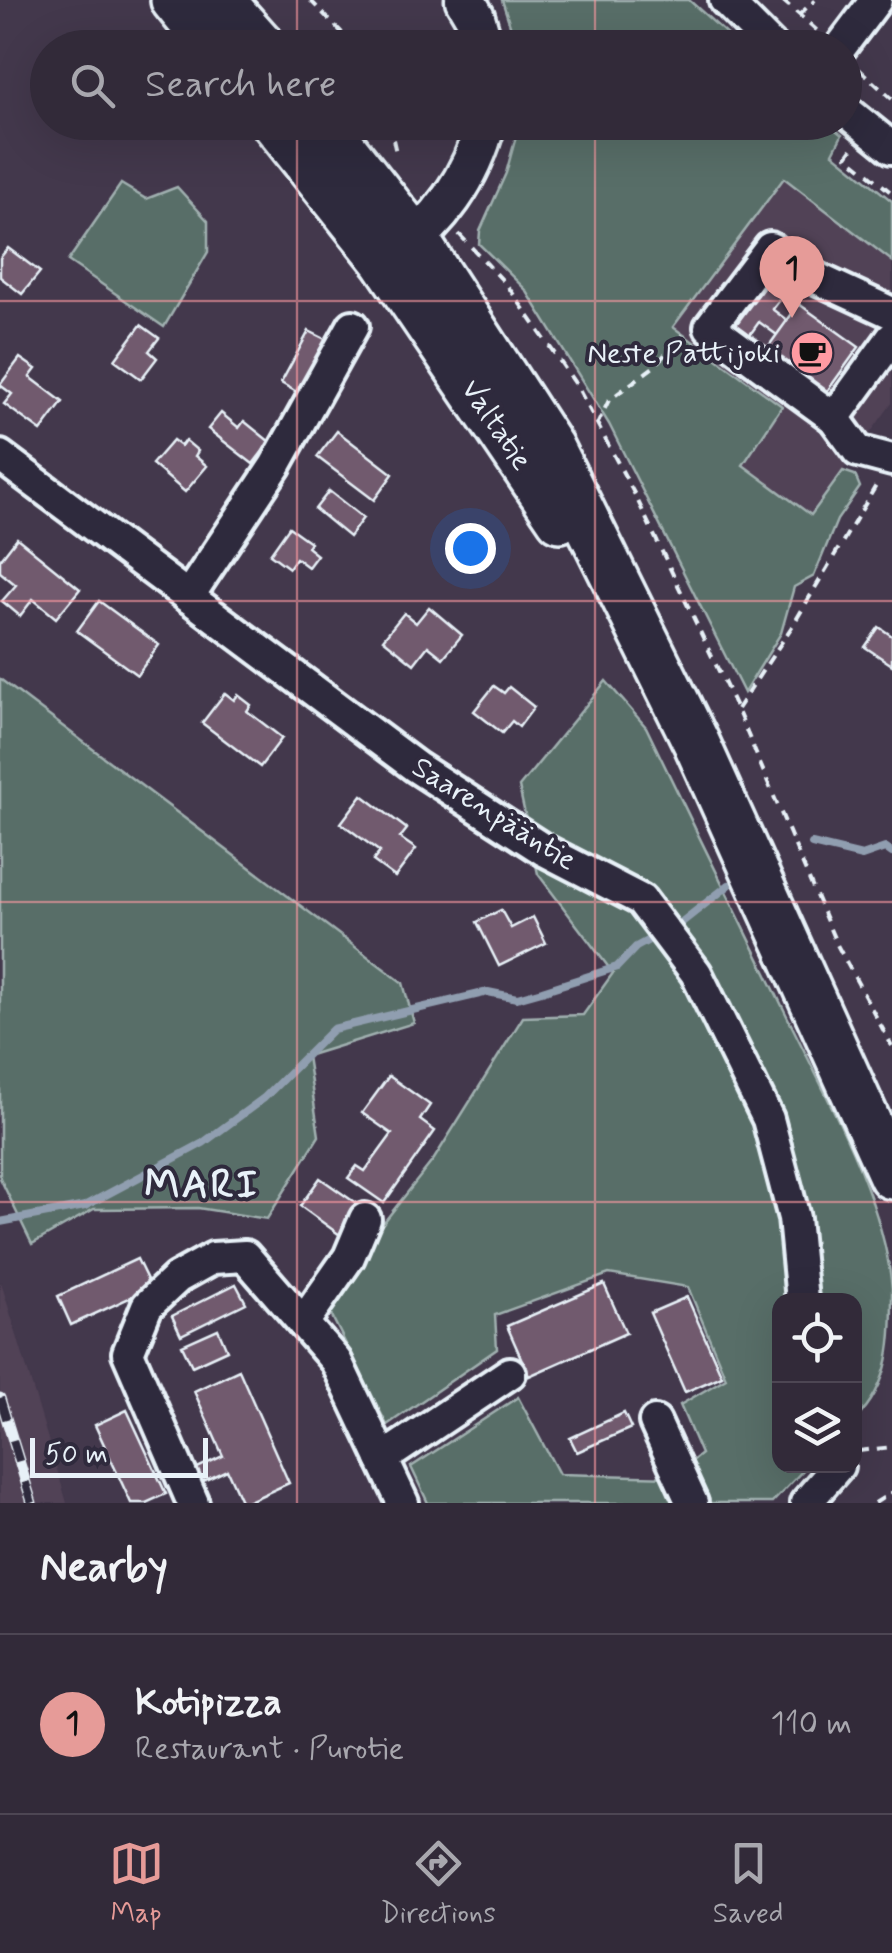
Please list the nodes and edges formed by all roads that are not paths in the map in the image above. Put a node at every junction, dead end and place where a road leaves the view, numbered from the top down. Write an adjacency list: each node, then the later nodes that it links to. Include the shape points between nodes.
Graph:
1 (174, 0): 6 (highway)
2 (221, 0): 7 (highway)
3 (465, 0): 8 (main road)
4 (725, 0): 9 (street)
5 (876, 0): 10 (street)
6 (198, 30)
7 (248, 30)
8 (478, 30)
9 (755, 30)
10 (855, 30)
11 (862, 124): 15 (street)
12 (292, 140): 16 (highway, Valtatie)
13 (334, 140): 16 (highway, Valtatie)
14 (481, 140): 16 (main road, via 463,183)
15 (892, 148)
16 (400, 251): 24 (highway, Valtatie, via 550,448 696,742)
17 (892, 313): 20 (street, via 810,275 770,248 710,327)
18 (353, 326): 23 (street, via 275,466)
19 (892, 338): 20 (street)
20 (834, 418): 22 (street, via 858,451)
21 (0, 456): 23 (street, Saarenpääntie)
22 (891, 461)
23 (188, 597): 26 (street, Saarenpääntie, via 446,788 641,900 696,973 768,1119 794,1218)
24 (892, 1176)
25 (364, 1219): 27 (street, via 348,1257)
26 (801, 1293)
27 (302, 1322): 30 (street, via 336,1362); 32 (street, via 246,1256 213,1258 147,1306 128,1353)
28 (510, 1373): 30 (street)
29 (656, 1422): 34 (street)
30 (382, 1459): 33 (street)
31 (832, 1473): 35 (street)
32 (193, 1503)
33 (403, 1503)
34 (692, 1503)
35 (806, 1503)

